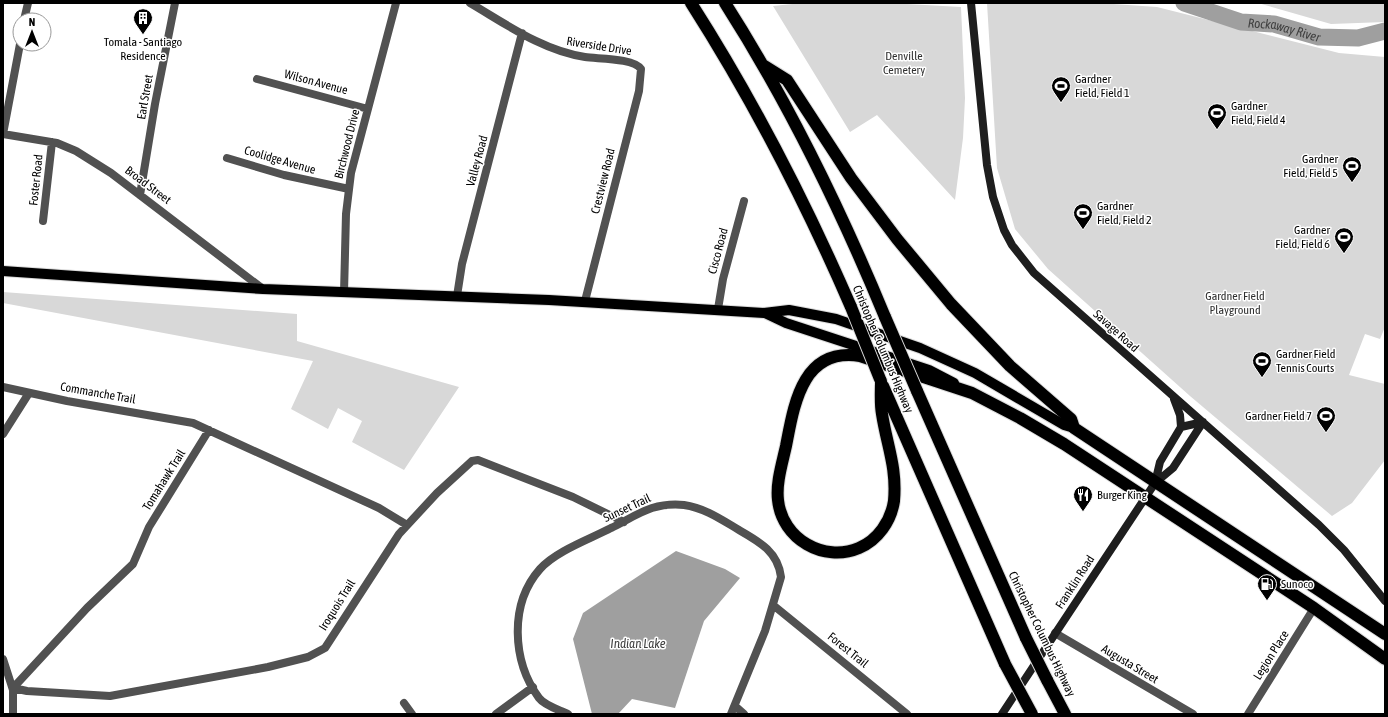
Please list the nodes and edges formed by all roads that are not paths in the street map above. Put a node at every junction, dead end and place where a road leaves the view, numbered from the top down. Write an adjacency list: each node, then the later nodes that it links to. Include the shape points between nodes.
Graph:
1 (175, 3): 17 (street, Earl Street)
2 (396, 3): 12 (street, Birchwood Drive)
3 (470, 3): 7 (street, Riverside Drive)
4 (725, 3): 9 (highway, Christopher Columbus Highway)
5 (692, 5): 27 (highway, Christopher Columbus Highway, bridge, via 766,129 797,189)
6 (972, 7): 31 (street, Savage Road, via 987,165 993,197 1004,230 1012,245 1034,273)
7 (522, 33): 10 (street, Riverside Drive, via 559,52 632,63); 23 (street, Valley Road, via 462,264)
8 (18, 52): 13 (street)
9 (763, 66): 34 (highway, via 787,80 851,178 896,239 951,304 1010,366 1071,420); 61 (highway, Christopher Columbus Highway, bridge, via 839,208 1026,638)
10 (639, 67): 24 (street, Crestview Road, via 642,72 639,91)
11 (257, 79): 12 (street, Wilson Avenue)
12 (368, 109): 16 (street, Birchwood Drive)
13 (3, 134): 14 (street, Broad Street)
14 (52, 142): 17 (street, Broad Street, via 76,151 112,173); 19 (street, Foster Road)
15 (227, 158): 16 (street, Coolidge Avenue, via 284,175)
16 (349, 189): 22 (street, Birchwood Drive)
17 (140, 195): 21 (street, Broad Street)
18 (744, 201): 25 (street, Cisco Road, via 723,279)
19 (43, 221)
20 (3, 271): 21 (main road)
21 (262, 289): 22 (main road)
22 (344, 293): 23 (main road)
23 (457, 296): 24 (main road)
24 (585, 301): 25 (main road)
25 (718, 309): 26 (main road)
26 (764, 312): 30 (main road, via 786,323 929,370); 34 (main road, via 789,310 836,319 920,348 975,373 1064,425)
27 (880, 380): 30 (highway, via 881,414 894,464 895,485 891,513 882,531 858,549 840,552 816,549 802,542 788,527 782,516 778,494 794,404 803,383 817,366 833,357 860,356); 60 (highway, Christopher Columbus Highway, bridge, via 1005,664)
28 (3, 387): 29 (street, Commanche Trail)
29 (29, 393): 35 (street, Commanche Trail, via 192,423); 36 (street)
30 (972, 393): 38 (highway, via 1038,428)
31 (1173, 397): 32 (street, Savage Road); 33 (street, via 1180,415)
32 (1203, 422): 33 (street); 37 (street, Franklin Road, via 1173,468); 41 (street, Savage Road, via 1328,534)
33 (1181, 427): 37 (street, Franklin Road, via 1160,462)
34 (1074, 428): 37 (highway)
35 (209, 430): 40 (street, via 379,508); 49 (street, Tomahawk Trail, via 149,527 133,564 87,608)
36 (3, 434)
37 (1155, 483): 38 (street, Franklin Road); 45 (highway)
38 (1145, 498): 43 (highway); 44 (street, Franklin Road)
39 (624, 522): 40 (street, Iroquois Trail, via 573,497 478,460 472,461 460,471); 42 (street, Sunset Trail, via 650,509 672,505 684,505 710,513 752,537 777,560 781,577); 48 (street, Sunset Trail, via 550,560 532,579 522,603 518,637 522,663)
40 (407, 525): 49 (street, Iroquois Trail, via 364,585 325,648 308,657 268,667 110,696)
41 (1385, 601)
42 (773, 605): 51 (street, Sunset Trail); 58 (street, Forest Trail)
43 (1314, 608): 47 (highway); 63 (street, Legion Place)
44 (1055, 633): 59 (street, Franklin Road); 62 (street, Augusta Street)
45 (1385, 634)
46 (3, 659): 49 (street)
47 (1385, 659)
48 (534, 687): 54 (street); 55 (street, Sunset Trail, via 540,699)
49 (13, 688): 52 (street)
50 (404, 703): 53 (street)
51 (735, 706): 56 (street, Sunset Trail); 57 (street)
52 (13, 714)
53 (412, 714)
54 (496, 714)
55 (568, 714)
56 (732, 714)
57 (744, 714)
58 (908, 714)
59 (1002, 714)
60 (1032, 714)
61 (1065, 714)
62 (1193, 714)
63 (1248, 714)

